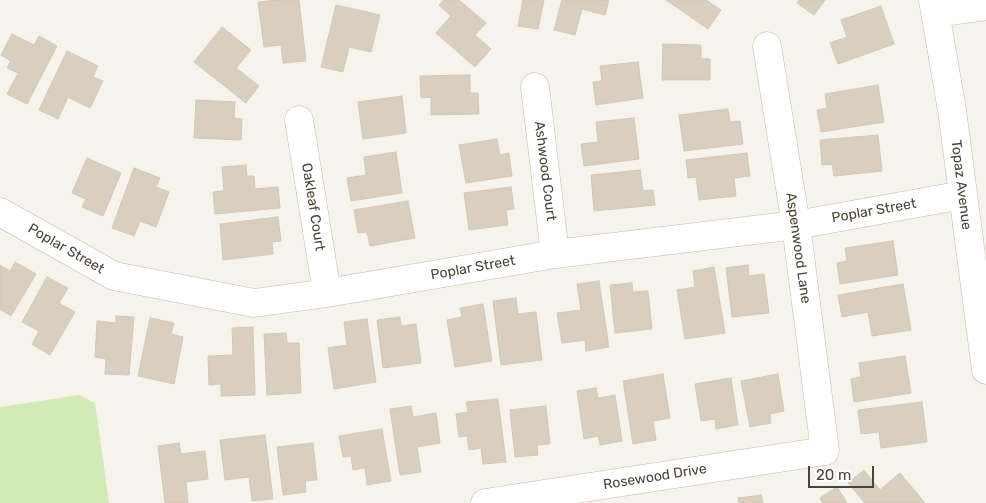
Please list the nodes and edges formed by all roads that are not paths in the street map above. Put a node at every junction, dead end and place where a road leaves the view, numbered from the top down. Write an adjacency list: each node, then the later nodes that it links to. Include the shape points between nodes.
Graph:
1 (934, 6): 2 (street); 6 (street, Topaz Avenue)
2 (986, 6)
3 (767, 46): 8 (street, Aspenwood Lane)
4 (535, 87): 9 (street, Ashwood Court)
5 (299, 120): 10 (street, Oakleaf Court)
6 (963, 195): 8 (street, Poplar Street); 11 (street, Topaz Avenue)
7 (0, 212): 10 (street, Poplar Street, via 114,276 254,303)
8 (796, 225): 9 (street, Poplar Street); 12 (street, Aspenwood Lane)
9 (556, 254): 10 (street, Poplar Street)
10 (327, 293)
11 (986, 370)
12 (825, 451): 13 (street, Rosewood Drive)
13 (485, 503)

